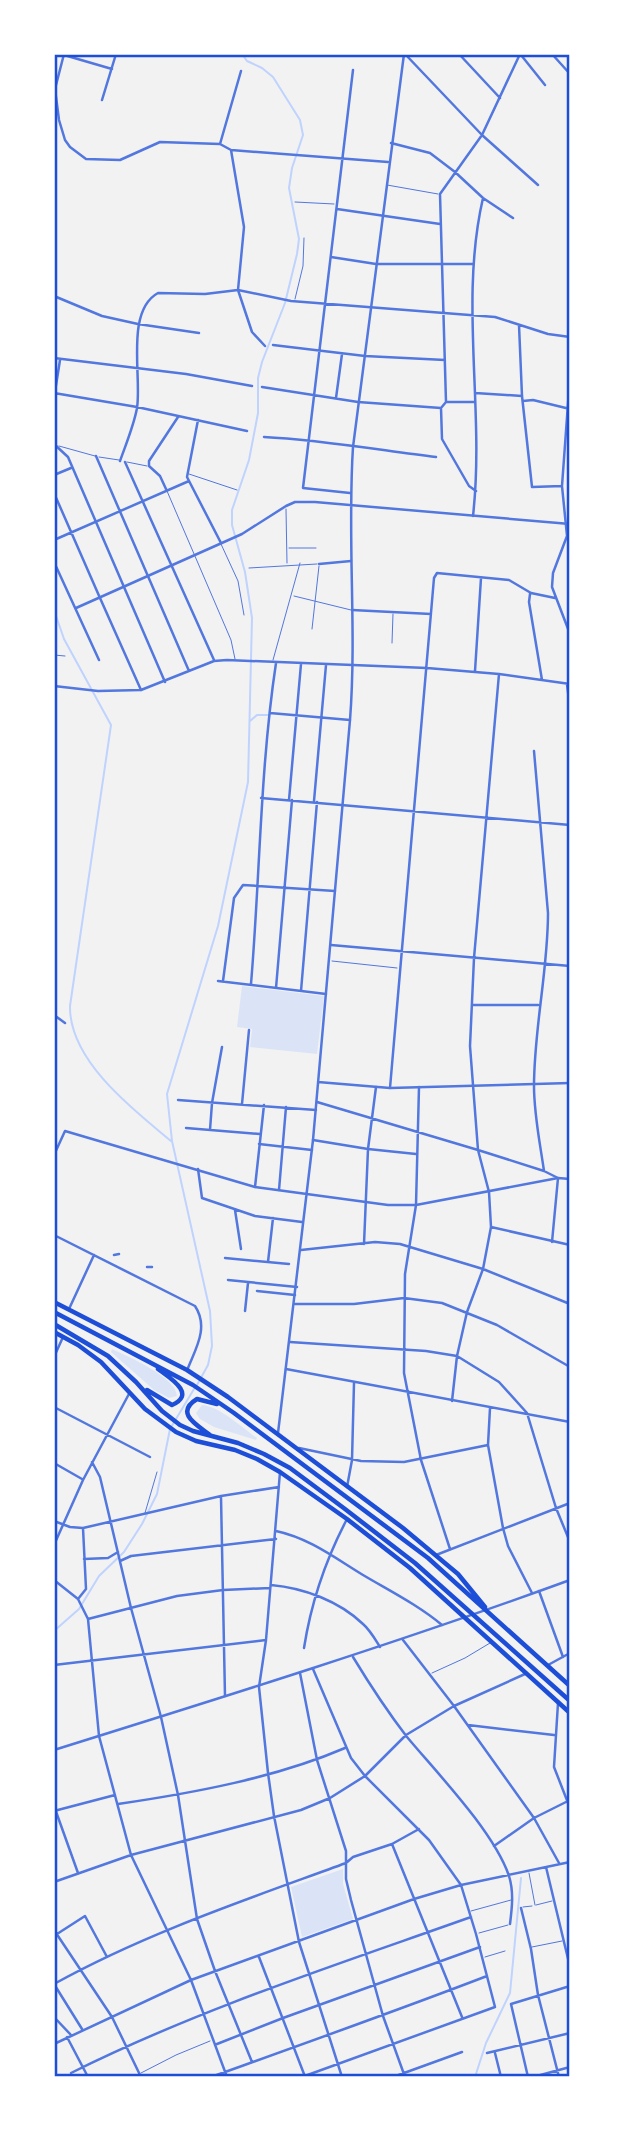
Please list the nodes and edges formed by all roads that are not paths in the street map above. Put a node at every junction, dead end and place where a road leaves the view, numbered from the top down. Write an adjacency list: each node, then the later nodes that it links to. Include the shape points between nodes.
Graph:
1 (116, 54): 7 (street)
2 (405, 54): 14 (street); 15 (street)
3 (459, 54): 12 (street)
4 (520, 54): 11 (street); 12 (street)
5 (552, 54): 10 (street)
6 (64, 55): 7 (street); 16 (street, via 55,89 57,109 65,140 77,153 92,160 120,160 160,142)
7 (111, 69): 13 (street)
8 (353, 70): 18 (street)
9 (241, 71): 16 (street)
10 (570, 74)
11 (545, 85)
12 (500, 98): 14 (street)
13 (102, 100)
14 (482, 135): 20 (street); 22 (street)
15 (391, 143): 19 (street); 20 (street, via 430,153)
16 (220, 145): 17 (street)
17 (231, 150): 18 (street); 35 (street, via 244,226)
18 (342, 158): 19 (street); 26 (street)
19 (388, 162): 21 (street)
20 (455, 172): 23 (street); 24 (street)
21 (386, 185): 23 (lane); 27 (street)
22 (538, 185)
23 (440, 194): 29 (street)
24 (483, 198): 28 (street); 33 (street)
25 (295, 202): 26 (lane)
26 (337, 206): 27 (street); 31 (street)
27 (382, 216): 29 (street); 32 (street)
28 (513, 218)
29 (440, 224): 34 (street)
30 (304, 238): 37 (lane, via 303,267)
31 (331, 257): 32 (street); 38 (street)
32 (376, 264): 34 (street); 39 (street)
33 (473, 264): 34 (street); 41 (street)
34 (442, 265): 40 (street)
35 (238, 290): 37 (street); 42 (street, via 160,293 146,304); 47 (street, via 252,332)
36 (54, 296): 42 (street, via 102,316)
37 (293, 301): 38 (street)
38 (325, 303): 39 (street); 48 (street)
39 (370, 308): 40 (street); 50 (street)
40 (444, 313): 41 (street); 53 (street)
41 (474, 315): 43 (street); 58 (street)
42 (138, 324): 44 (street); 54 (street)
43 (519, 324): 45 (street); 62 (street)
44 (199, 333)
45 (570, 337)
46 (273, 345): 48 (street)
47 (265, 346)
48 (319, 351): 49 (street); 59 (street)
49 (342, 354): 50 (street); 61 (street)
50 (365, 356): 53 (street); 63 (street)
51 (54, 358): 52 (street)
52 (61, 359): 54 (street); 60 (street)
53 (444, 360): 64 (street)
54 (137, 369): 56 (street); 66 (street)
55 (570, 376): 68 (street)
56 (251, 386)
57 (262, 387): 59 (street)
58 (475, 393): 62 (street); 65 (street)
59 (313, 394): 61 (street); 73 (street)
60 (55, 395): 66 (street)
61 (335, 398): 63 (street)
62 (523, 398): 68 (street); 87 (street, via 532,487)
63 (358, 402): 67 (street); 75 (street)
64 (446, 402): 65 (street); 67 (street)
65 (475, 402): 90 (street)
66 (137, 407): 69 (street); 78 (street)
67 (442, 408): 90 (street, via 442,439)
68 (569, 409): 80 (street)
69 (179, 416): 70 (street); 82 (street)
70 (198, 420): 71 (street); 84 (street)
71 (247, 431)
72 (264, 437): 73 (street)
73 (309, 439): 75 (street); 91 (street, via 303,488)
74 (55, 445): 76 (lane); 83 (street, via 66,454)
75 (353, 447): 77 (street); 91 (street)
76 (96, 456): 78 (lane); 96 (street)
77 (436, 457)
78 (120, 461): 79 (lane)
79 (125, 462): 82 (lane); 93 (street)
80 (563, 464): 81 (street); 87 (street)
81 (570, 464)
82 (149, 466): 88 (street)
83 (71, 468): 85 (street); 98 (street)
84 (187, 473): 86 (street); 89 (lane)
85 (54, 475)
86 (189, 481): 88 (street); 102 (street)
87 (562, 486): 99 (street)
88 (166, 489): 93 (street); 105 (lane)
89 (237, 490)
90 (476, 491): 97 (street)
91 (350, 493): 95 (street)
92 (54, 494): 100 (street)
93 (143, 500): 96 (street); 110 (street)
94 (286, 506): 95 (street, via 307,501); 102 (street); 103 (lane)
95 (350, 506): 97 (street); 106 (street)
96 (119, 510): 98 (street); 113 (street)
97 (473, 516): 99 (street)
98 (95, 521): 100 (street); 115 (street)
99 (567, 523): 119 (street, via 553,573)
100 (72, 532): 101 (street); 118 (street)
101 (54, 540)
102 (221, 543): 105 (street); 125 (lane, via 238,581)
103 (287, 548): 104 (lane); 111 (lane)
104 (316, 548)
105 (195, 555): 110 (street); 133 (lane)
106 (351, 561): 109 (street); 122 (street)
107 (54, 562): 121 (street)
108 (300, 563): 109 (lane); 111 (lane); 117 (lane)
109 (319, 564): 120 (lane)
110 (171, 565): 113 (street); 134 (street)
111 (286, 566): 112 (lane)
112 (249, 568)
113 (149, 576): 115 (street); 141 (street)
114 (481, 578): 116 (street, via 509,580); 124 (street, via 437,573); 140 (street)
115 (124, 587): 118 (street); 144 (street)
116 (531, 593): 119 (street); 143 (street)
117 (292, 596): 120 (lane); 135 (lane)
118 (100, 598): 121 (street); 147 (street)
119 (555, 598): 126 (street)
120 (317, 602): 122 (lane); 127 (lane)
121 (76, 608): 132 (street)
122 (352, 610): 123 (street); 138 (street)
123 (393, 612): 124 (street); 129 (lane)
124 (431, 614): 139 (street)
125 (244, 615)
126 (568, 626): 128 (street)
127 (312, 629)
128 (570, 634)
129 (392, 643)
130 (54, 654): 131 (lane)
131 (65, 656)
132 (99, 660)
133 (235, 660): 134 (street); 135 (street)
134 (214, 661): 141 (street)
135 (274, 662): 136 (street); 149 (street)
136 (301, 664): 137 (street); 150 (street)
137 (326, 664): 138 (street); 151 (street)
138 (353, 664): 139 (street); 152 (street)
139 (427, 668): 140 (street); 158 (street)
140 (475, 671): 142 (street)
141 (189, 672): 144 (street)
142 (499, 674): 143 (street); 159 (street)
143 (542, 680): 145 (street)
144 (165, 682): 147 (street)
145 (568, 684): 148 (street)
146 (54, 686): 147 (street)
147 (141, 690)
148 (570, 708)
149 (268, 713): 150 (street); 154 (street)
150 (296, 714): 151 (street); 155 (street)
151 (321, 717): 152 (street); 156 (street)
152 (350, 720): 157 (street)
153 (534, 751): 160 (street)
154 (261, 798): 155 (street); 162 (street)
155 (290, 800): 156 (street); 163 (street)
156 (315, 802): 157 (street); 164 (street)
157 (344, 804): 158 (street); 165 (street)
158 (415, 812): 159 (street); 167 (street)
159 (487, 818): 160 (street); 168 (street)
160 (539, 823): 161 (street); 170 (street, via 547,894)
161 (570, 825)
162 (259, 885): 163 (street); 173 (street); 173 (street, via 243,885 234,898 221,981)
163 (284, 888): 164 (street); 174 (street)
164 (310, 890): 165 (street); 175 (street)
165 (335, 891): 166 (street)
166 (331, 945): 167 (street); 169 (street)
167 (402, 953): 168 (street); 172 (street)
168 (474, 958): 170 (street); 177 (street)
169 (330, 961): 172 (lane); 176 (street)
170 (545, 964): 171 (street); 178 (street)
171 (570, 966)
172 (401, 968): 189 (street)
173 (251, 984): 174 (street)
174 (276, 988): 175 (street)
175 (300, 990): 176 (street)
176 (326, 994): 183 (street)
177 (472, 1005): 178 (street); 188 (street)
178 (539, 1005): 185 (street)
179 (54, 1015): 180 (street)
180 (65, 1023)
181 (250, 1030): 193 (street)
182 (222, 1047): 192 (street)
183 (318, 1082): 186 (street); 191 (street)
184 (570, 1083): 185 (street)
185 (534, 1084): 188 (street); 212 (street)
186 (376, 1087): 189 (street); 197 (street)
187 (419, 1087): 188 (street); 189 (street); 200 (street)
188 (473, 1087): 208 (street)
189 (390, 1088)
190 (178, 1100): 192 (street)
191 (317, 1102): 196 (street); 197 (street)
192 (212, 1103): 193 (street); 199 (street)
193 (242, 1104): 194 (street)
194 (264, 1105): 195 (street); 201 (street)
195 (286, 1108): 196 (street); 205 (street)
196 (316, 1110): 202 (street)
197 (372, 1118): 200 (street); 206 (street)
198 (186, 1128): 199 (street)
199 (210, 1130): 201 (street)
200 (418, 1132): 208 (street); 209 (street)
201 (260, 1134): 203 (street)
202 (313, 1140): 206 (street); 207 (street)
203 (259, 1144): 205 (street); 215 (street)
204 (56, 1145): 210 (street); 211 (street, via 65,1131)
205 (283, 1147): 207 (street); 216 (street)
206 (368, 1149): 209 (street); 219 (street)
207 (312, 1150): 218 (street)
208 (478, 1150): 212 (street); 217 (street)
209 (416, 1154): 220 (street)
210 (54, 1155)
211 (198, 1169): 215 (street); 221 (street, via 202,1198)
212 (544, 1171): 213 (street)
213 (558, 1178): 214 (street); 217 (street); 226 (street)
214 (570, 1179)
215 (255, 1187): 216 (street)
216 (279, 1190): 218 (street)
217 (489, 1192): 220 (street); 224 (street)
218 (306, 1194): 219 (street); 223 (street)
219 (365, 1203): 220 (street); 227 (street)
220 (416, 1205): 229 (street)
221 (235, 1210): 222 (street); 230 (street)
222 (273, 1218): 223 (street); 234 (street)
223 (303, 1222): 231 (street)
224 (491, 1227): 226 (street); 236 (street)
225 (54, 1235): 232 (street)
226 (552, 1242): 228 (street)
227 (364, 1244): 229 (street); 231 (street)
228 (570, 1245)
229 (409, 1247): 236 (street); 242 (street)
230 (241, 1249)
231 (300, 1250): 239 (street)
232 (94, 1255): 246 (street); 260 (street, via 191,1303 202,1331)
233 (225, 1258): 234 (street)
234 (268, 1262): 235 (street)
235 (289, 1264)
236 (483, 1269): 245 (street); 249 (street)
237 (228, 1280): 238 (street)
238 (248, 1282): 239 (street); 247 (street)
239 (297, 1287): 241 (street)
240 (257, 1290): 241 (street)
241 (296, 1295): 244 (street)
242 (404, 1298): 244 (street); 249 (street); 254 (street)
243 (54, 1302): 246 (highway)
244 (295, 1304): 253 (street)
245 (570, 1304)
246 (69, 1309): 260 (highway)
247 (245, 1311)
248 (54, 1312): 257 (highway)
249 (467, 1312): 255 (street); 258 (street)
250 (54, 1324): 261 (highway, via 108,1356)
251 (54, 1332): 252 (highway)
252 (63, 1336): 256 (street); 263 (highway, via 101,1362)
253 (290, 1342): 254 (street); 259 (street)
254 (405, 1350): 255 (street); 264 (street)
255 (457, 1356): 265 (street); 269 (street, via 499,1382)
256 (54, 1357)
257 (146, 1360): 261 (highway, via 180,1387 182,1396 176,1404 167,1404); 267 (highway)
258 (570, 1367)
259 (286, 1369): 262 (street); 273 (street)
260 (187, 1370): 273 (highway)
261 (136, 1382): 272 (highway, via 180,1425)
262 (354, 1383): 264 (street); 277 (street)
263 (130, 1392): 271 (street); 282 (highway, via 176,1433 247,1455)
264 (407, 1392): 265 (street); 278 (street)
265 (453, 1401): 268 (street)
266 (54, 1407): 271 (street)
267 (226, 1407): 272 (highway, via 202,1399 189,1404 191,1420); 316 (highway, via 385,1524)
268 (490, 1408): 269 (street); 274 (street)
269 (527, 1413): 270 (street); 288 (street)
270 (570, 1422)
271 (106, 1435): 276 (street); 279 (street)
272 (211, 1435): 317 (highway, via 289,1468 387,1541)
273 (278, 1436): 275 (highway)
274 (488, 1445): 278 (street); 295 (street)
275 (293, 1447): 277 (street); 284 (highway)
276 (150, 1457)
277 (352, 1460): 278 (street); 284 (street)
278 (422, 1460): 301 (street)
279 (92, 1462): 283 (street); 292 (street)
280 (54, 1463): 283 (street)
281 (157, 1472): 289 (lane)
282 (280, 1472): 285 (street); 290 (highway)
283 (83, 1480): 293 (street)
284 (347, 1486): 304 (highway)
285 (279, 1487): 286 (street); 296 (street)
286 (222, 1496): 289 (street); 300 (street)
287 (570, 1503): 288 (street)
288 (556, 1508): 295 (street); 298 (street)
289 (145, 1513): 292 (street)
290 (347, 1519): 303 (street); 318 (highway)
291 (54, 1521): 293 (street)
292 (110, 1521): 294 (street); 302 (street)
293 (63, 1525): 294 (street); 299 (street)
294 (83, 1528): 305 (street)
295 (503, 1528): 301 (street); 312 (street)
296 (276, 1531): 297 (street); 303 (street)
297 (275, 1539): 300 (street); 309 (street)
298 (570, 1542)
299 (54, 1545)
300 (223, 1545): 306 (street); 310 (street)
301 (450, 1549): 304 (street)
302 (118, 1553): 305 (street); 306 (street)
303 (331, 1554): 313 (street); 320 (street)
304 (435, 1555): 316 (highway)
305 (84, 1559): 314 (street, via 86,1589)
306 (120, 1561): 315 (street)
307 (54, 1580): 314 (street)
308 (570, 1580): 311 (street)
309 (271, 1587): 310 (street); 313 (street); 321 (street)
310 (223, 1590): 315 (street); 324 (street)
311 (539, 1591): 312 (street); 330 (street)
312 (532, 1593): 316 (street)
313 (316, 1595): 325 (street, via 359,1620); 326 (street)
314 (79, 1600): 319 (street)
315 (131, 1608): 319 (street); 328 (street)
316 (488, 1611): 317 (street); 333 (highway)
317 (472, 1615): 318 (street); 343 (highway)
318 (466, 1618): 320 (street); 323 (highway)
319 (88, 1619): 331 (street)
320 (443, 1626): 322 (street)
321 (266, 1640): 324 (street); 340 (street)
322 (403, 1640): 325 (street); 336 (street)
323 (491, 1642): 336 (lane); 337 (highway)
324 (223, 1645): 328 (street); 342 (street)
325 (380, 1647): 329 (street)
326 (304, 1648)
327 (570, 1653): 330 (street)
328 (144, 1655): 331 (street); 347 (street)
329 (353, 1657): 334 (street); 349 (street)
330 (563, 1657): 333 (street)
331 (92, 1662): 332 (street); 351 (street)
332 (54, 1665)
333 (547, 1665): 338 (highway)
334 (313, 1669): 335 (street); 352 (street)
335 (300, 1673): 340 (street); 354 (street)
336 (430, 1674): 345 (street)
337 (526, 1674): 344 (highway); 345 (street)
338 (561, 1677): 339 (street); 341 (highway)
339 (570, 1677)
340 (259, 1686): 342 (street); 355 (street)
341 (570, 1686)
342 (225, 1696): 347 (street)
343 (570, 1702)
344 (558, 1703): 346 (highway); 350 (street)
345 (454, 1706): 348 (street); 349 (street)
346 (570, 1713)
347 (161, 1717): 351 (street); 358 (street)
348 (468, 1725): 350 (street); 366 (street)
349 (406, 1735): 356 (street); 370 (street)
350 (555, 1735): 360 (street, via 554,1767)
351 (99, 1736): 353 (street); 357 (street)
352 (345, 1748): 354 (street); 356 (street)
353 (54, 1750)
354 (317, 1760): 355 (street); 359 (street)
355 (268, 1773): 358 (street); 365 (street)
356 (365, 1776): 359 (street); 367 (street)
357 (115, 1795): 361 (street); 364 (street)
358 (178, 1795): 361 (street); 368 (street)
359 (330, 1798): 365 (street); 373 (street)
360 (568, 1800): 363 (street); 366 (street)
361 (118, 1804): 371 (street)
362 (54, 1806): 364 (street)
363 (570, 1808)
364 (55, 1811): 377 (street)
365 (274, 1816): 368 (street); 380 (street)
366 (534, 1818): 370 (street); 374 (street)
367 (419, 1829): 369 (street); 381 (street)
368 (184, 1839): 371 (street); 389 (street)
369 (392, 1844): 373 (street); 382 (street)
370 (494, 1846): 378 (street)
371 (131, 1855): 377 (street); 392 (street)
372 (570, 1861): 374 (street)
373 (346, 1863): 380 (street); 390 (street)
374 (559, 1864): 375 (street)
375 (546, 1867): 376 (street); 384 (street)
376 (528, 1871): 378 (street); 385 (lane)
377 (78, 1873): 379 (street)
378 (509, 1875): 381 (street); 383 (street)
379 (54, 1882)
380 (288, 1885): 389 (street); 397 (street)
381 (461, 1885): 382 (street); 387 (street)
382 (414, 1899): 390 (street); 394 (street)
383 (513, 1899): 387 (lane); 391 (street)
384 (555, 1901): 385 (lane); 396 (street)
385 (535, 1905): 386 (lane)
386 (521, 1908): 399 (street)
387 (469, 1911): 388 (street)
388 (471, 1917): 394 (street); 395 (street)
389 (197, 1919): 392 (street); 408 (street)
390 (356, 1922): 397 (street); 401 (street)
391 (510, 1924): 395 (lane)
392 (168, 1931): 403 (street); 411 (street)
393 (55, 1932): 403 (street, via 85,1916); 407 (street)
394 (429, 1932): 401 (street); 405 (street)
395 (477, 1934): 398 (street)
396 (564, 1941): 399 (lane); 406 (street)
397 (299, 1942): 402 (street); 409 (street)
398 (480, 1947): 404 (street); 405 (street)
399 (530, 1947): 417 (street)
400 (505, 1951): 404 (lane)
401 (365, 1953): 409 (street); 413 (street)
402 (259, 1956): 408 (street); 415 (street)
403 (107, 1957): 407 (street)
404 (482, 1957): 410 (street)
405 (441, 1961): 413 (street); 416 (street)
406 (570, 1967)
407 (80, 1970): 412 (street); 423 (street)
408 (215, 1971): 411 (street); 419 (street)
409 (309, 1975): 415 (street); 418 (street)
410 (487, 1976): 416 (street); 425 (street, via 495,2007)
411 (191, 1980): 420 (street); 423 (street)
412 (54, 1984): 426 (street)
413 (374, 1984): 418 (street); 421 (street)
414 (570, 1986): 417 (street)
415 (271, 1988): 419 (street); 424 (street)
416 (452, 1989): 421 (street); 425 (street)
417 (538, 1995): 431 (street); 435 (street, via 511,2004)
418 (319, 2004): 424 (street); 427 (street)
419 (228, 2005): 420 (street); 429 (street)
420 (204, 2013): 432 (street); 436 (street)
421 (383, 2016): 427 (street); 433 (street)
422 (54, 2017): 430 (street)
423 (112, 2017): 426 (street); 436 (street)
424 (283, 2018): 429 (street); 437 (street)
425 (462, 2018): 433 (street)
426 (82, 2029): 430 (street)
427 (329, 2033): 437 (street); 442 (street)
428 (570, 2033): 431 (street)
429 (240, 2035): 432 (street); 441 (street)
430 (69, 2036): 434 (street); 443 (street)
431 (549, 2038): 435 (street); 445 (street)
432 (215, 2042): 446 (street); 449 (lane, via 176,2055)
433 (394, 2043): 442 (street); 450 (street)
434 (54, 2044)
435 (521, 2045): 438 (street); 460 (street)
436 (127, 2047): 443 (street); 449 (street)
437 (293, 2047): 441 (street); 451 (street)
438 (495, 2051): 440 (street); 459 (street)
439 (462, 2052): 450 (street)
440 (487, 2053)
441 (252, 2062): 446 (street)
442 (338, 2063): 451 (street); 457 (street)
443 (83, 2067): 448 (street); 453 (street)
444 (570, 2067): 445 (street)
445 (557, 2070): 460 (street); 461 (street)
446 (226, 2071): 455 (street); 456 (street)
447 (54, 2073): 452 (lane)
448 (71, 2074)
449 (140, 2075): 454 (lane)
450 (405, 2075): 458 (street)
451 (304, 2076)
452 (56, 2077)
453 (88, 2077)
454 (133, 2077)
455 (211, 2077)
456 (228, 2077)
457 (342, 2077)
458 (393, 2077)
459 (500, 2077)
460 (530, 2077)
461 (559, 2077)

